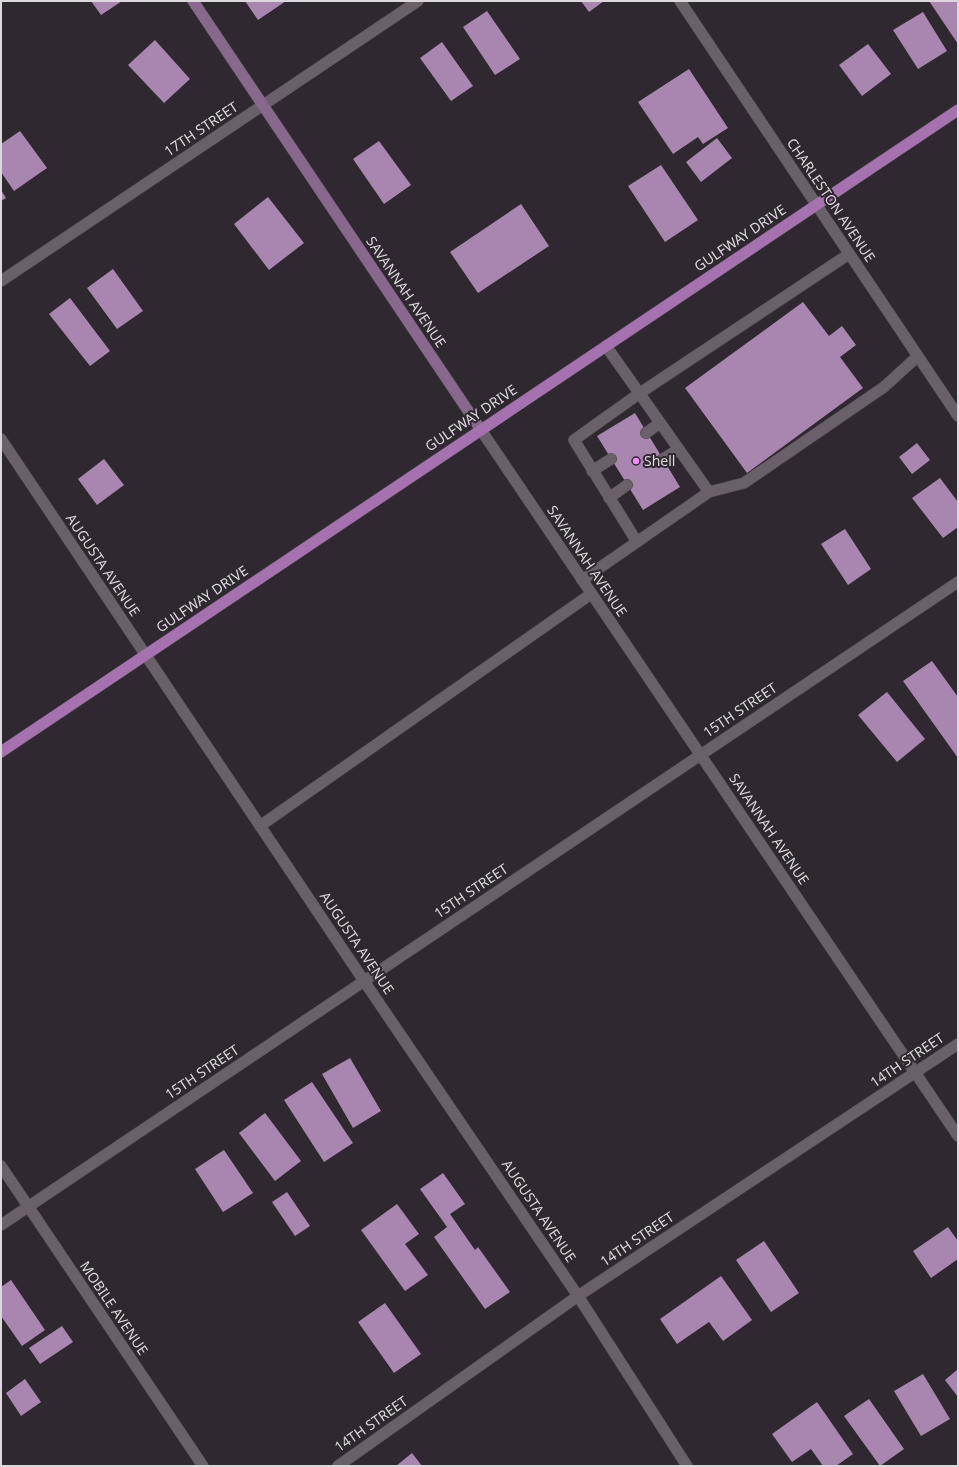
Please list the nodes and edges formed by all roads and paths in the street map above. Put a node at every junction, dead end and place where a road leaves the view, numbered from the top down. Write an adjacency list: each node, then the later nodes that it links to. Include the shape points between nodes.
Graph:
1 (193, 1): 4 (main road, SAVANNAH AVENUE)
2 (418, 1): 4 (street, 17TH STREET)
3 (680, 1): 6 (street, CHARLESTON AVENUE)
4 (263, 106): 8 (street, 17TH STREET); 14 (main road, SAVANNAH AVENUE)
5 (958, 110): 6 (main road, GULFWAY DRIVE)
6 (816, 205): 7 (street, CHARLESTON AVENUE); 9 (main road, GULFWAY DRIVE)
7 (849, 254): 10 (street, CHARLESTON AVENUE); 11 (street)
8 (1, 281)
9 (606, 346): 11 (street); 14 (main road, GULFWAY DRIVE)
10 (918, 356): 12 (street, CHARLESTON AVENUE); 22 (street, via 884,387 744,482)
11 (640, 393): 13 (street); 20 (street, via 574,440)
12 (958, 416)
13 (660, 423): 15 (street); 17 (street)
14 (481, 430): 25 (street, SAVANNAH AVENUE); 28 (main road, GULFWAY DRIVE)
15 (646, 432)
16 (1, 439): 28 (street, AUGUSTA AVENUE)
17 (679, 449): 19 (street); 22 (street)
18 (611, 459): 20 (street)
19 (663, 459)
20 (592, 471): 23 (street)
21 (628, 485): 23 (street)
22 (709, 492): 24 (street)
23 (610, 498): 24 (street)
24 (637, 542): 25 (street)
25 (582, 580): 27 (street, SAVANNAH AVENUE)
26 (958, 582): 30 (street, 15TH STREET)
27 (591, 594): 30 (street, SAVANNAH AVENUE); 31 (street)
28 (145, 655): 29 (main road, GULFWAY DRIVE); 31 (street, AUGUSTA AVENUE)
29 (1, 752)
30 (700, 755): 32 (street, 15TH STREET); 34 (street, SAVANNAH AVENUE)
31 (260, 826): 32 (street, AUGUSTA AVENUE)
32 (364, 981): 37 (street, 15TH STREET); 39 (street, AUGUSTA AVENUE)
33 (958, 1044): 34 (street, 14TH STREET)
34 (916, 1072): 35 (street, SAVANNAH AVENUE); 39 (street, 14TH STREET)
35 (958, 1136)
36 (1, 1166): 37 (street, MOBILE AVENUE)
37 (28, 1207): 38 (street, 15TH STREET); 40 (street, MOBILE AVENUE)
38 (1, 1225)
39 (578, 1296): 41 (street, 14TH STREET); 42 (street, AUGUSTA AVENUE)
40 (203, 1466)
41 (338, 1466)
42 (687, 1466)

